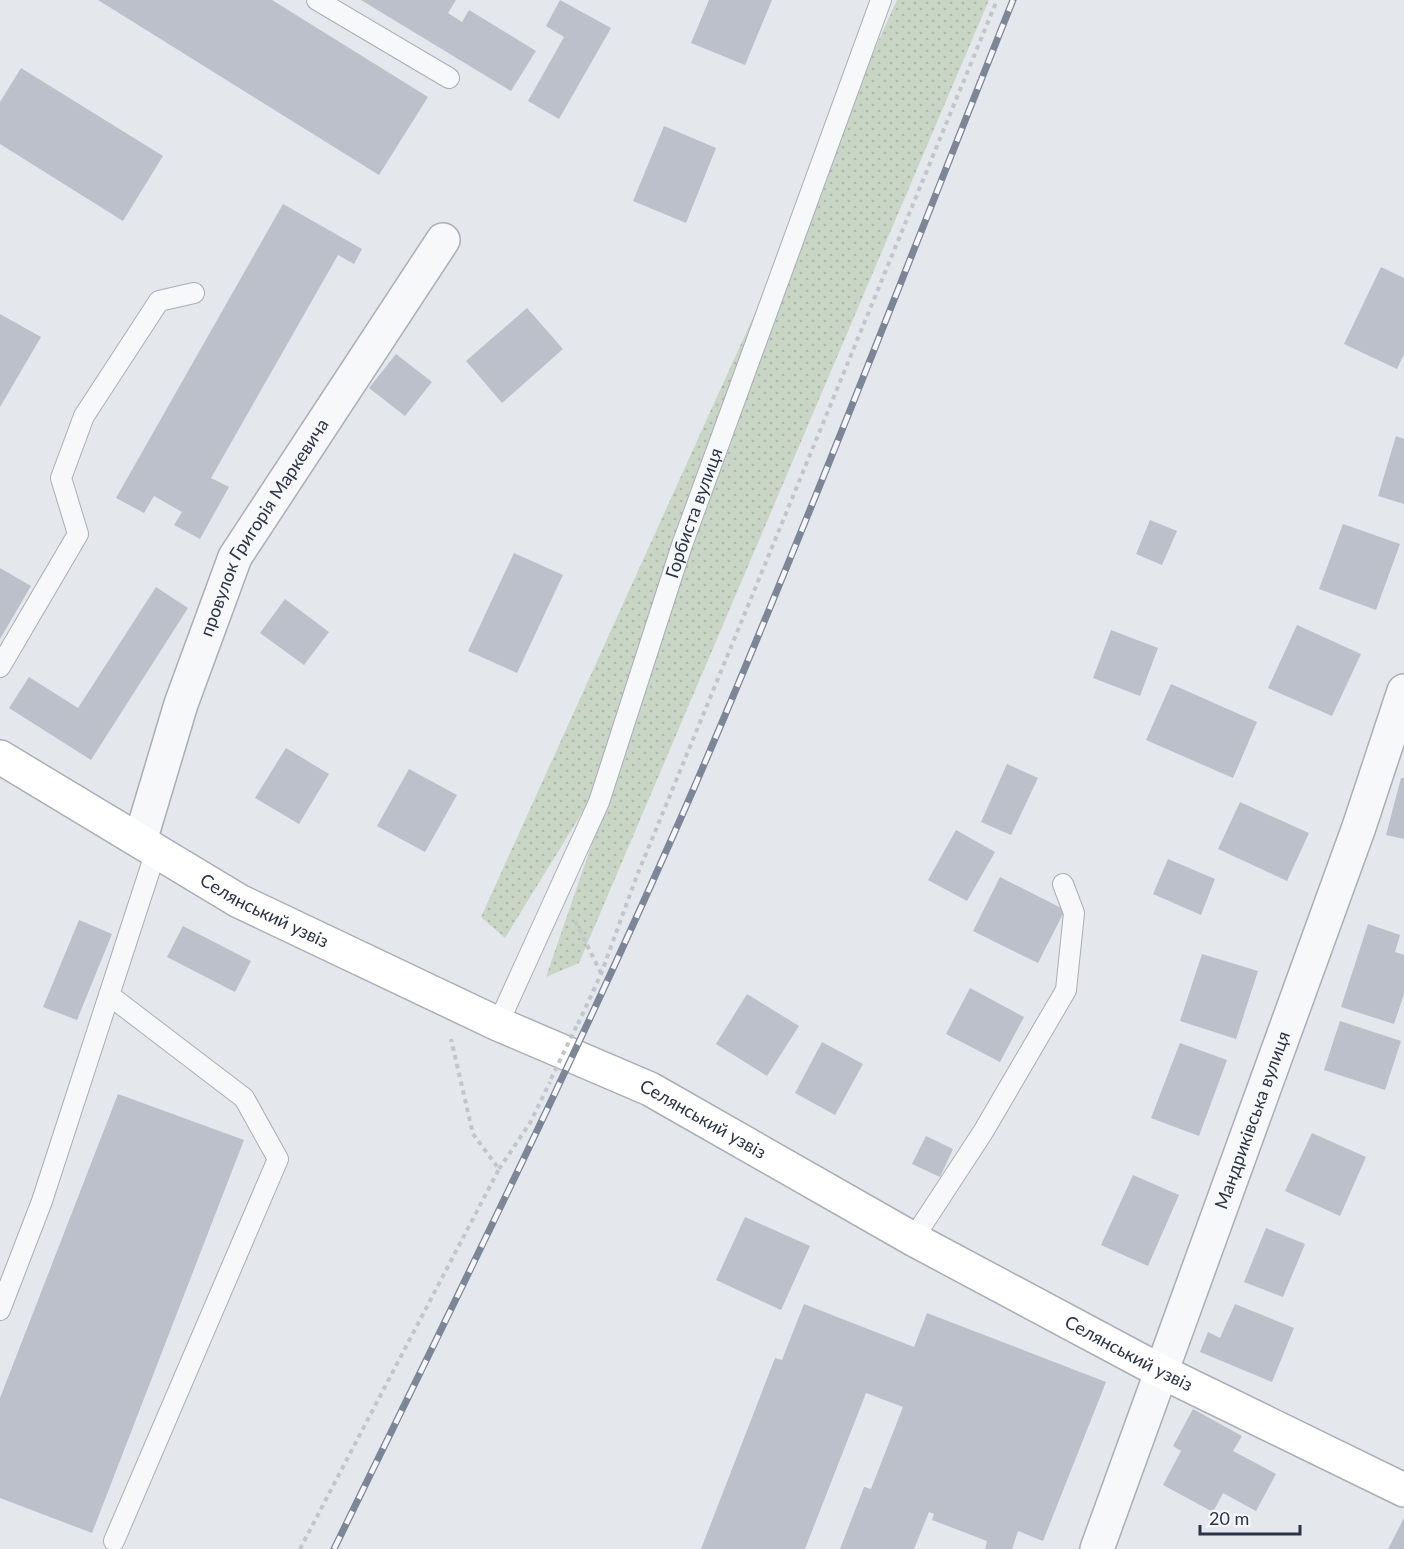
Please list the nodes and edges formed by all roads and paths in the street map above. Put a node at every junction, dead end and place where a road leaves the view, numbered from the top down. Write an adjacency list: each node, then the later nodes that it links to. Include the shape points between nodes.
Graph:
1 (317, 0): 4 (lane)
2 (881, 0): 12 (lane, Горбиста вулиця, via 682,545 599,802)
3 (997, 0): 13 (path, via 636,878)
4 (448, 78)
5 (443, 240): 10 (street, провулок Григорія Маркевича, via 235,557 181,704)
6 (194, 293): 7 (lane, via 159,300 84,416 61,478 78,534)
7 (0, 667)
8 (1404, 691): 20 (street, Мандриківська вулиця, via 1359,827)
9 (3, 766): 10 (street, Селянський узвіз)
10 (148, 846): 14 (lane); 15 (street, Селянський узвіз, via 239,901)
11 (1063, 884): 18 (lane, via 1074,913 1066,990 983,1132)
12 (559, 889): 13 (path); 15 (lane, Горбиста вулиця)
13 (601, 974): 17 (path, bridge, via 530,1123)
14 (108, 995): 19 (lane, via 42,1201); 22 (lane, via 244,1098 278,1159)
15 (498, 1024): 18 (street, Селянський узвіз, via 650,1089)
16 (450, 1032): 17 (path, via 472,1134)
17 (499, 1169): 23 (path)
18 (913, 1239): 20 (street, Селянський узвіз)
19 (0, 1310)
20 (1162, 1372): 21 (street, Селянський узвіз); 24 (street, Мандриківська вулиця)
21 (1404, 1490)
22 (114, 1541)
23 (300, 1549)
24 (1097, 1549)

